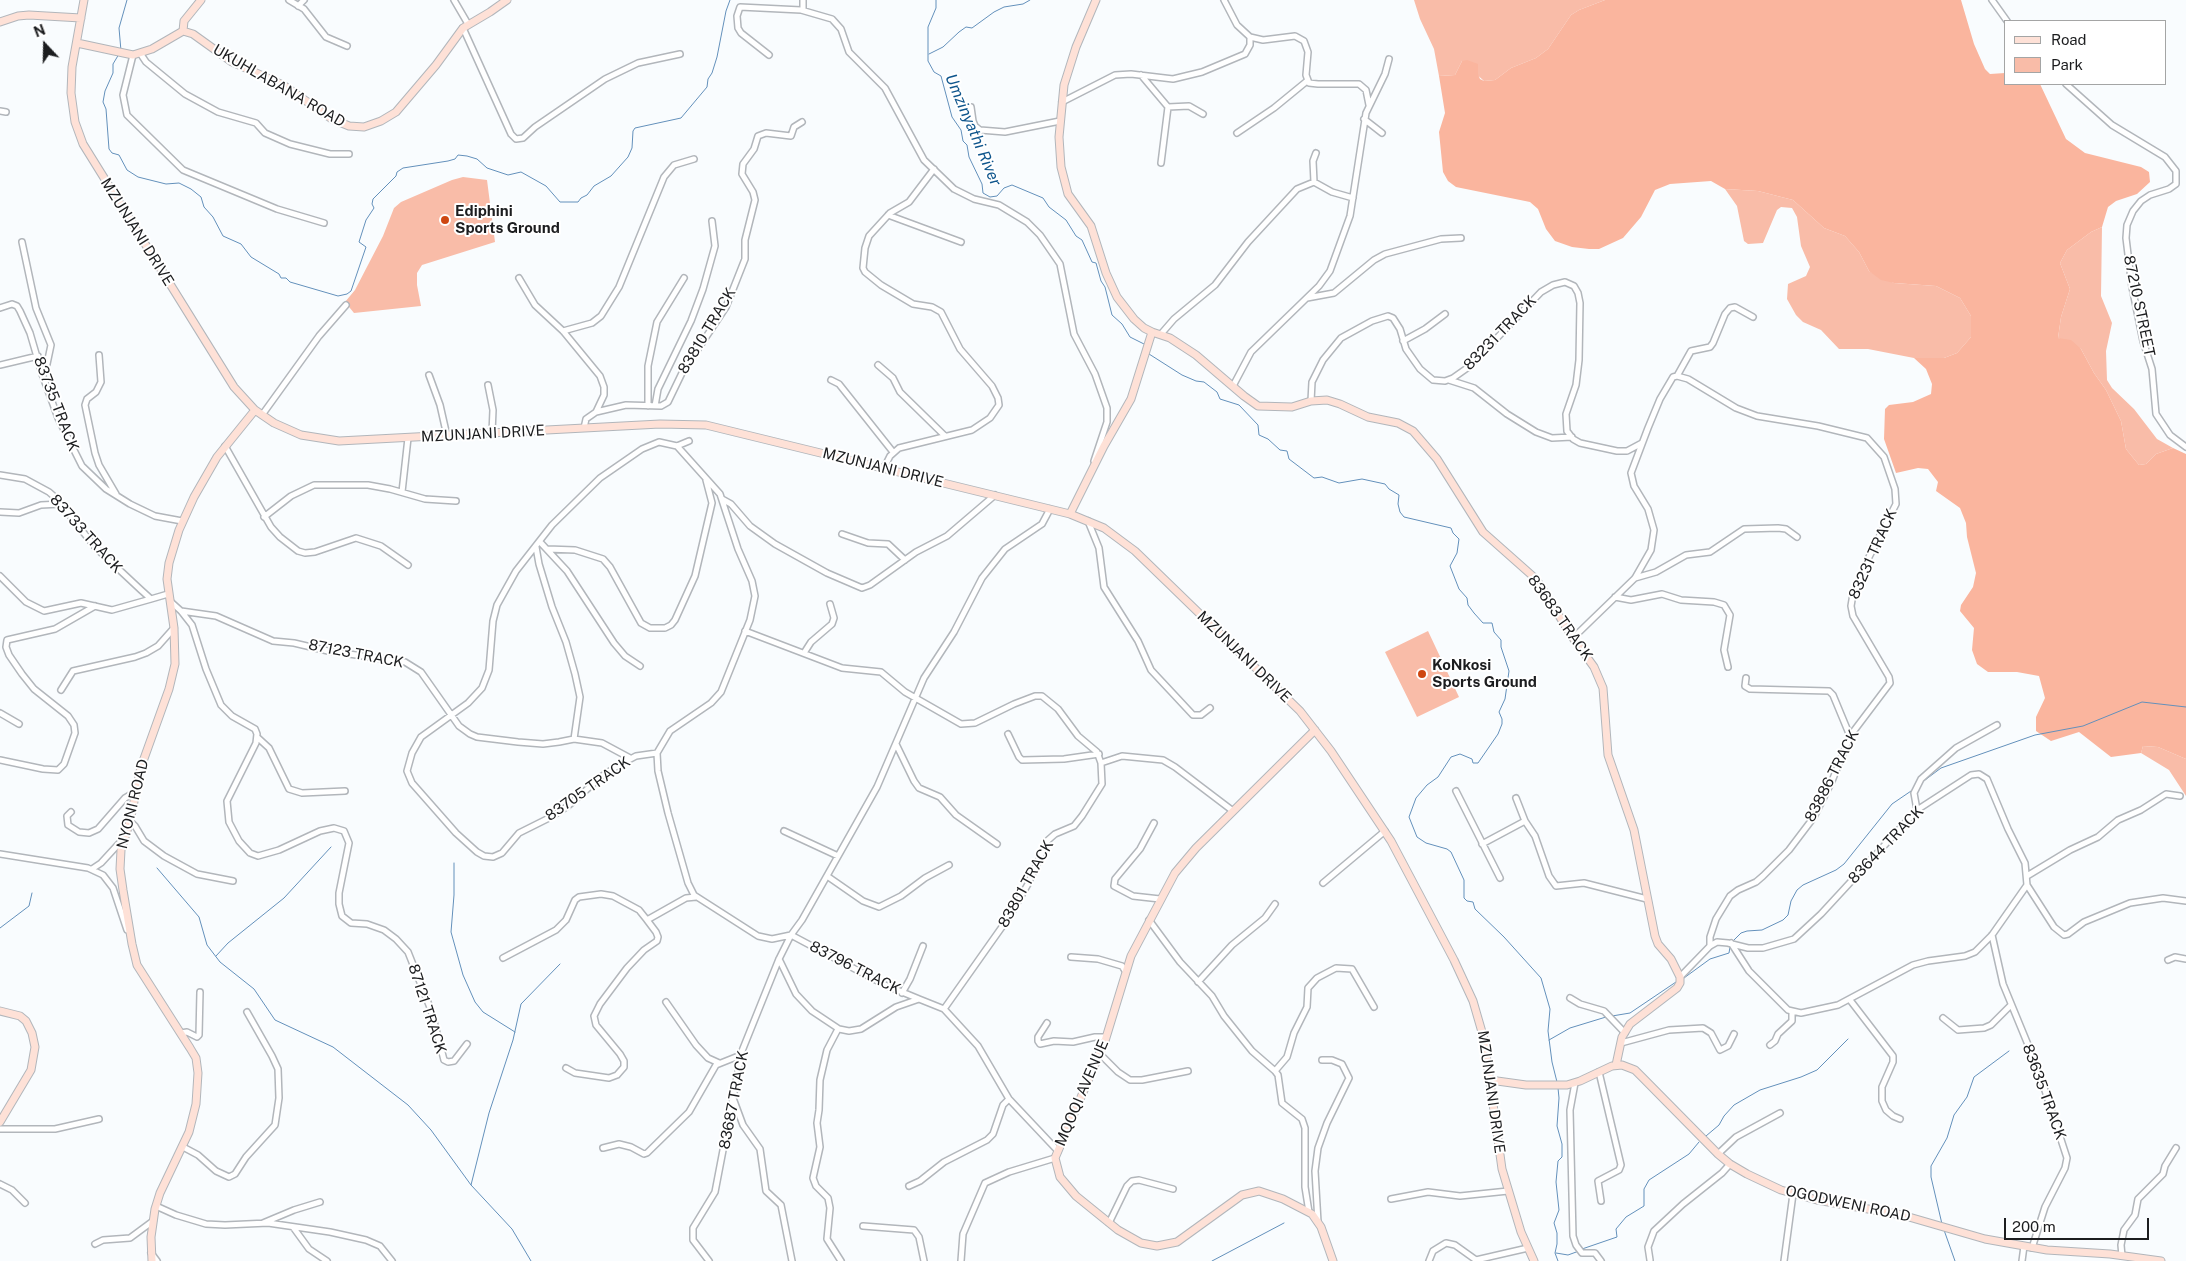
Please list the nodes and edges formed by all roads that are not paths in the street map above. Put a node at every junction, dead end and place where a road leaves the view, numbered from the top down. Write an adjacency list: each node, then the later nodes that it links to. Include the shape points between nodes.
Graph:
1 (84, 0): 13 (street, MZUNJANI DRIVE)
2 (201, 0): 17 (street, via 184,21)
3 (289, 0): 11 (street)
4 (304, 0): 11 (street)
5 (454, 0): 16 (street)
6 (507, 0): 16 (street, UKUHLABANA ROAD)
7 (803, 0): 12 (street)
8 (1096, 0): 28 (street, via 1069,66)
9 (1224, 0): 18 (street, via 1238,25)
10 (1992, 0): 14 (street)
11 (298, 6): 20 (street, via 326,37)
12 (803, 10): 23 (street, via 739,8 738,23 742,33); 42 (street, via 837,23 849,52 883,85 923,158)
13 (81, 18): 15 (street, via 29,15); 19 (street, MZUNJANI DRIVE)
14 (2006, 20)
15 (0, 22)
16 (466, 26): 17 (street, UKUHLABANA ROAD, via 402,107 390,117 364,127 332,119 284,85 232,62); 22 (street, via 511,134 516,139 523,138 605,79 638,64)
17 (183, 31): 21 (street)
18 (1250, 37): 25 (street, via 1245,54 1202,72 1173,79); 26 (street, via 1263,40 1295,36 1304,41 1308,57)
19 (77, 43): 21 (street); 76 (street, MZUNJANI DRIVE, via 71,93 75,122 83,144 234,387)
20 (347, 46)
21 (133, 54): 39 (street, via 185,94 218,112 256,123 265,133 290,144 330,154); 47 (street, via 123,95 126,116 183,170 277,209)
22 (680, 54)
23 (769, 55)
24 (1389, 59): 29 (street)
25 (1141, 75): 28 (street, via 1115,75); 31 (street)
26 (1307, 81): 29 (street, via 1359,84 1366,90); 36 (street)
27 (2067, 85): 89 (street, 87210 STREET, via 2112,125 2165,157 2176,171 2176,184 2141,201 2127,224 2126,238 2132,287 2152,369 2156,414 2170,435)
28 (1061, 102): 34 (street)
29 (1369, 105): 33 (street)
30 (971, 106): 34 (street, via 973,121 980,130 1005,132)
31 (1168, 106): 32 (street, via 1190,106); 41 (street)
32 (1203, 114)
33 (1364, 119): 37 (street); 44 (street)
34 (1060, 121): 59 (street, via 1059,151 1068,194 1091,226 1117,296 1134,320)
35 (802, 122): 75 (street, 83810 TRACK, via 794,127 791,136 766,133 757,138 742,170 755,200 739,276 726,307 682,372 668,402 664,406)
36 (1237, 133)
37 (1382, 133)
38 (1316, 153): 43 (street)
39 (349, 154)
40 (694, 159): 58 (street, via 674,165 664,177 619,287 601,316 592,323)
41 (1160, 163)
42 (934, 169): 45 (street, via 909,202); 92 (street, via 961,193 995,203 1027,222 1059,260 1074,334 1107,408 1107,422)
43 (1314, 182): 44 (street); 60 (street, via 1290,195 1215,285)
44 (1353, 198): 53 (street, via 1344,235 1330,271)
45 (888, 215): 50 (street); 82 (street, via 868,239 863,261 865,272 913,304 938,310 960,349 998,398 996,411 985,422 972,430)
46 (712, 221): 75 (street, via 715,246 703,289 658,389)
47 (324, 223)
48 (1461, 238): 53 (street, via 1440,239 1385,254 1334,293)
49 (22, 242): 66 (street, via 36,308 51,345)
50 (961, 242)
51 (519, 278): 58 (street, via 535,306)
52 (684, 278): 74 (street, via 657,322 648,366)
53 (1307, 298): 72 (street, via 1251,352)
54 (346, 305): 78 (street, via 319,336)
55 (0, 308): 63 (street, 83735 TRACK, via 12,304 17,306)
56 (1445, 314): 61 (street)
57 (1753, 317): 68 (street, via 1735,307 1730,308 1713,343 1691,351)
58 (562, 331): 77 (street, via 602,380 604,399)
59 (1152, 332): 60 (street, 83683 TRACK); 92 (street, via 1131,399)
60 (1161, 334): 72 (street, 83683 TRACK, via 1196,355)
61 (1403, 341): 70 (street, 83231 TRACK, via 1427,376); 73 (street, 83231 TRACK, via 1399,325 1389,316 1346,334 1314,375)
62 (99, 355): 97 (street, via 101,382 85,405 95,454)
63 (38, 356): 64 (street); 66 (street, 83735 TRACK)
64 (0, 365)
65 (878, 365): 82 (street, via 893,378 900,392)
66 (42, 374): 97 (street, 83735 TRACK, via 76,457 95,480)
67 (429, 375): 81 (street)
68 (1677, 376): 86 (street, via 1668,383); 124 (street, 83231 TRACK, via 1688,379 1742,411 1862,436 1879,450 1895,489 1896,504 1853,594 1850,606)
69 (830, 380): 90 (street, via 839,384)
70 (1449, 380): 84 (street, via 1474,388 1536,432 1552,438); 84 (street, 83231 TRACK, via 1470,366 1541,292 1558,283 1568,282 1576,289 1580,303 1576,385 1566,419 1567,431)
71 (488, 385): 80 (street, via 493,410)
72 (1233, 386): 73 (street, 83683 TRACK, via 1258,406 1292,406)
73 (1311, 401): 127 (street, 83683 TRACK, via 1327,400 1340,404 1368,417 1403,425 1418,435 1483,532 1536,579)
74 (648, 406): 75 (street); 77 (street, via 626,406)
75 (655, 406)
76 (255, 410): 78 (street, MZUNJANI DRIVE); 87 (street, NYONI ROAD)
77 (596, 412): 79 (street, via 588,416)
78 (262, 415): 83 (street, MZUNJANI DRIVE, via 290,431 320,440)
79 (584, 428): 80 (street, MZUNJANI DRIVE); 91 (street, MZUNJANI DRIVE, via 677,423 706,425)
80 (492, 433): 81 (street, MZUNJANI DRIVE)
81 (447, 436): 83 (street, MZUNJANI DRIVE)
82 (945, 436): 90 (street)
83 (408, 438): 95 (street)
84 (1572, 438): 86 (street, via 1587,445 1623,452)
85 (689, 442): 88 (street, 83705 TRACK)
86 (1642, 443): 115 (street, via 1631,477 1648,509 1654,535 1651,550)
87 (224, 446): 104 (street); 106 (street, NYONI ROAD)
88 (677, 446): 94 (street); 109 (street, 83705 TRACK, via 664,442 651,444 610,471 564,513)
89 (2186, 447)
90 (893, 452): 91 (street)
91 (884, 468): 96 (street, MZUNJANI DRIVE)
92 (1093, 469): 103 (street)
93 (0, 475): 100 (street, 83733 TRACK, via 16,476 35,483)
94 (704, 476): 98 (street); 111 (street, via 712,503 695,576 675,620 665,628 650,628 641,623 603,559 575,550)
95 (402, 492): 99 (street, via 425,499); 104 (street, via 368,485 314,485 291,496)
96 (995, 495): 101 (street, MZUNJANI DRIVE); 112 (street, via 947,536)
97 (118, 497): 106 (street, 83735 TRACK, via 148,514)
98 (722, 498): 112 (street, via 750,526 775,544 858,587 870,585); 126 (street, via 754,590 754,608)
99 (456, 501)
100 (61, 504): 102 (street, via 42,505 19,513); 118 (street, 83733 TRACK, via 95,547)
101 (1050, 509): 103 (street, MZUNJANI DRIVE); 133 (street, 83687 TRACK, via 1042,524 1005,549 988,569)
102 (0, 512)
103 (1070, 514): 105 (street, MZUNJANI DRIVE)
104 (264, 517): 113 (street, via 280,537 302,553 325,550 356,538 381,546)
105 (1088, 520): 134 (street, via 1099,548 1104,587 1138,641 1151,670 1193,715 1202,715); 139 (street, MZUNJANI DRIVE, via 1114,534 1135,551 1289,700)
106 (182, 521): 119 (street, NYONI ROAD, via 168,570)
107 (842, 534): 112 (street, via 868,543 888,544)
108 (1797, 537): 115 (street, via 1786,529 1744,529 1710,552 1686,555 1656,572)
109 (540, 542): 110 (street, 83705 TRACK); 111 (street)
110 (536, 547): 136 (street, 83705 TRACK, via 511,578 497,605 487,680 473,699); 143 (street, via 578,686 580,706)
111 (547, 549): 129 (street, via 567,571 614,643)
112 (905, 560)
113 (408, 565)
114 (0, 576): 116 (street)
115 (1635, 578): 120 (street)
116 (6, 583): 117 (street); 122 (street, via 26,602 44,611 81,603)
117 (0, 587)
118 (151, 598): 119 (street); 122 (street, via 112,610)
119 (168, 598): 123 (street); 125 (street, NYONI ROAD)
120 (1615, 598): 127 (street); 130 (street, via 1630,600 1662,594 1681,600 1724,605 1730,615 1724,650)
121 (830, 604): 128 (street, via 834,618 832,624 811,642)
122 (95, 606): 148 (street, via 54,629 7,640 9,655 22,674 34,689 68,716 74,725 74,733 64,764 56,771)
123 (181, 611): 136 (street, 87123 TRACK, via 216,616 273,641 405,662 421,672); 142 (street, via 196,633 217,700 232,716 255,729)
124 (1853, 616): 141 (street, 83886 TRACK, via 1890,683)
125 (174, 628): 132 (street, via 158,646 146,653 73,670); 152 (street, NYONI ROAD, via 174,673 146,752)
126 (745, 632): 128 (street); 145 (street, via 721,692 711,703 670,731)
127 (1573, 638): 178 (street, 83683 TRACK, via 1602,683 1608,755 1634,830)
128 (804, 653): 133 (street, via 842,668 882,672)
129 (640, 666)
130 (1728, 668)
131 (1746, 678): 141 (street, via 1745,686 1750,689 1829,691)
132 (61, 690)
133 (915, 697): 144 (street, 83687 TRACK); 146 (street, via 953,721 968,724 1042,696)
134 (1210, 708)
135 (0, 713): 137 (street)
136 (452, 714): 143 (street, 87123 TRACK, via 464,730 477,737 543,744); 147 (street, 83705 TRACK, via 419,740 407,766 408,775 456,833 484,856 502,853 519,833 551,817)
137 (19, 724)
138 (1997, 725): 155 (street, via 1956,748 1921,779 1914,793)
139 (1315, 730): 156 (street, MQOQI AVENUE); 162 (street, MZUNJANI DRIVE)
140 (1008, 734): 146 (street, via 1022,760)
141 (1850, 736): 188 (street, 83886 TRACK, via 1814,816 1789,850 1763,876 1730,896 1716,919)
142 (257, 737): 150 (street, via 269,748 289,789 302,792); 217 (street, 87121 TRACK, via 227,801 229,822 239,841 250,853 258,856 320,831 334,828 344,831 349,843 339,893 342,916 352,923 384,930 403,946 413,962 431,1010 444,1060 454,1061)
143 (574, 739): 147 (street, 87123 TRACK, via 602,743)
144 (896, 744): 164 (street, via 919,788 936,794 956,815); 167 (street, 83687 TRACK, via 877,787)
145 (657, 753): 147 (street, 83705 TRACK); 176 (street, via 658,771 674,838)
146 (1099, 754): 149 (street, 83801 TRACK)
147 (630, 758)
148 (0, 760)
149 (1101, 763): 156 (street, via 1122,756 1164,760); 205 (street, 83801 TRACK, via 1102,784 1082,816 1074,826 1054,834 1048,841 1009,917)
150 (345, 791)
151 (1456, 791): 165 (street)
152 (136, 792): 157 (street, via 125,798 89,834 68,825); 158 (street, NYONI ROAD)
153 (2180, 796): 171 (street, via 2166,794)
154 (1516, 798): 159 (street)
155 (1917, 810): 171 (street, 83644 TRACK, via 1967,777 1982,775 1990,784 2024,860); 186 (street, 83644 TRACK, via 1794,939 1764,948)
156 (1233, 811): 177 (street, MQOQI AVENUE, via 1186,858)
157 (71, 812)
158 (130, 821): 163 (street, NYONI ROAD); 173 (street, via 144,841 164,856 197,874)
159 (1525, 821): 165 (street); 178 (street, via 1535,836 1549,876 1556,886 1584,883)
160 (1154, 823): 177 (street, via 1140,849 1115,879 1114,886 1133,896)
161 (784, 831): 167 (street)
162 (1385, 831): 174 (street); 228 (street, MZUNJANI DRIVE, via 1467,986 1484,1039)
163 (125, 837): 169 (street); 185 (street, NYONI ROAD, via 120,869)
164 (997, 844)
165 (1482, 844): 172 (street)
166 (0, 854): 169 (street)
167 (838, 856): 170 (street, 83687 TRACK)
168 (949, 865): 170 (street, via 879,907 863,901)
169 (92, 870): 185 (street, via 103,875 113,888)
170 (826, 876): 183 (street, 83687 TRACK)
171 (2027, 876): 175 (street, 83644 TRACK)
172 (1500, 878)
173 (233, 881)
174 (1323, 883)
175 (2027, 885): 179 (street, via 2054,927 2064,935 2084,922 2130,903 2163,898); 184 (street)
176 (696, 897): 181 (street, via 686,898); 183 (street, via 758,936 772,939)
177 (1160, 899): 182 (street, MQOQI AVENUE)
178 (1647, 899): 195 (street, 83683 TRACK, via 1658,944)
179 (2186, 901)
180 (1275, 904): 196 (street)
181 (646, 920): 190 (street, via 639,910 613,896 579,896 566,920 556,930); 224 (street, via 656,932 657,941 627,968 594,1016 596,1025 624,1060 624,1068 609,1078 583,1075)
182 (1149, 920): 194 (street, MQOQI AVENUE); 196 (street)
183 (791, 935): 191 (street, 83687 TRACK); 198 (street, 83796 TRACK)
184 (1992, 935): 201 (street, via 1973,954 1913,965); 203 (street, 83635 TRACK)
185 (130, 937): 213 (street, NYONI ROAD, via 141,972)
186 (1731, 943): 188 (street, 83644 TRACK, via 1720,942); 208 (street, via 1764,987)
187 (923, 946): 198 (street)
188 (1710, 946): 195 (street)
189 (1071, 957): 194 (street, via 1098,959 1122,966)
190 (503, 958)
191 (779, 959): 211 (street, via 796,994 812,1011); 220 (street, 83687 TRACK)
192 (2186, 959): 193 (street)
193 (2168, 960)
194 (1126, 972): 215 (street, MQOQI AVENUE)
195 (1680, 977): 212 (street, via 1676,988 1635,1019)
196 (1198, 982): 226 (street, via 1252,1051)
197 (200, 992): 213 (street, via 199,1035)
198 (902, 992): 200 (street, 83796 TRACK)
199 (1570, 998): 212 (street, via 1604,1011)
200 (919, 999): 205 (street, 83796 TRACK); 211 (street, via 896,1007 857,1030)
201 (1850, 1000): 208 (street, via 1809,1012); 234 (street, via 1893,1056 1882,1087 1882,1101 1886,1110)
202 (666, 1002): 222 (street, via 696,1045 708,1058)
203 (2011, 1005): 209 (street, via 1984,1028 1958,1030); 264 (street, 83635 TRACK, via 2038,1069 2067,1158 2045,1207)
204 (1374, 1007): 226 (street, via 1352,969 1336,968 1317,978 1308,988 1307,1007 1287,1057)
205 (944, 1010): 231 (street, via 978,1046)
206 (0, 1011): 235 (street, via 20,1016 26,1021 35,1047 31,1070)
207 (247, 1012): 237 (street, via 278,1069 279,1098 274,1125 235,1174 229,1177)
208 (1792, 1012): 218 (street, via 1792,1021)
209 (1943, 1018)
210 (1046, 1023): 215 (street, via 1038,1039 1040,1044)
211 (838, 1029): 275 (street, via 827,1050 820,1080 816,1123 820,1147 812,1178 828,1198 827,1239)
212 (1624, 1033): 216 (street)
213 (181, 1034): 237 (street, NYONI ROAD, via 196,1058 198,1073 193,1118)
214 (1734, 1034): 216 (street, via 1728,1046 1720,1050 1711,1033 1702,1028 1669,1030)
215 (1106, 1037): 219 (street, MQOQI AVENUE)
216 (1621, 1043): 223 (street)
217 (467, 1044)
218 (1770, 1045)
219 (1099, 1054): 225 (street, via 1130,1080); 240 (street, MQOQI AVENUE)
220 (742, 1055): 222 (street); 230 (street, 83687 TRACK)
221 (1322, 1060): 256 (street, via 1342,1064 1349,1078 1318,1148 1315,1171)
222 (719, 1063): 238 (street, via 689,1112 647,1153 618,1144)
223 (1616, 1065): 227 (street); 241 (street, OGODWENI ROAD, via 1628,1067 1639,1074)
224 (566, 1068)
225 (1188, 1071)
226 (1275, 1071): 254 (street, via 1282,1103 1300,1116 1304,1124 1305,1187)
227 (1599, 1072): 229 (street); 250 (street, via 1621,1165 1619,1170 1598,1181)
228 (1490, 1080): 229 (street); 247 (street, MZUNJANI DRIVE, via 1500,1158)
229 (1571, 1084): 281 (street, via 1573,1236 1582,1253 1596,1253)
230 (733, 1098): 273 (street, 83687 TRACK, via 717,1184 692,1232 695,1244); 274 (street, via 743,1125 760,1149 766,1191 781,1206)
231 (1009, 1099): 240 (street); 245 (street, via 987,1140 944,1162 924,1179)
232 (1780, 1113): 241 (street, via 1736,1138)
233 (99, 1119): 236 (street, via 55,1129)
234 (1900, 1119)
235 (0, 1122)
236 (0, 1129)
237 (183, 1147): 253 (street, NYONI ROAD)
238 (603, 1148)
239 (2176, 1148): 266 (street, via 2164,1174 2138,1199 2135,1215 2124,1228)
240 (1058, 1151): 242 (street, MQOQI AVENUE)
241 (1718, 1154): 243 (street, OGODWENI ROAD)
242 (1055, 1158): 258 (street, MQOQI AVENUE, via 1057,1169 1069,1189); 277 (street, via 985,1183 962,1240)
243 (1730, 1164): 248 (street, OGODWENI ROAD); 268 (street, via 1654,1231 1648,1247)
244 (0, 1184): 252 (street)
245 (909, 1186)
246 (1174, 1189): 258 (street, via 1132,1181)
247 (1508, 1191): 249 (street, via 1460,1196 1428,1192); 263 (street, MZUNJANI DRIVE)
248 (1793, 1194): 262 (street, OGODWENI ROAD, via 1880,1210); 282 (street)
249 (1391, 1199)
250 (1601, 1201)
251 (320, 1202): 257 (street)
252 (25, 1203)
253 (156, 1206): 255 (street, NYONI ROAD); 257 (street, via 206,1224)
254 (1309, 1212): 256 (street, MQOQI AVENUE); 258 (street, MQOQI AVENUE, via 1268,1193 1252,1191 1183,1238 1163,1246 1141,1243)
255 (153, 1222): 261 (street, via 130,1238 103,1240); 265 (street, NYONI ROAD)
256 (1318, 1222): 278 (street, MQOQI AVENUE)
257 (263, 1223): 260 (street)
258 (1109, 1223)
259 (863, 1226): 276 (street, via 914,1230 919,1237)
260 (292, 1227): 271 (street, via 309,1250); 272 (street, via 330,1232 376,1244)
261 (95, 1244)
262 (2024, 1246): 264 (street, OGODWENI ROAD); 283 (street)
263 (1528, 1248): 279 (street, via 1476,1260 1455,1245 1446,1243 1433,1251); 280 (street, MZUNJANI DRIVE)
264 (2032, 1248): 266 (street, OGODWENI ROAD)
265 (151, 1252): 269 (street, NYONI ROAD); 270 (street)
266 (2122, 1256): 267 (street, OGODWENI ROAD)
267 (2137, 1259): 284 (street, OGODWENI ROAD)
268 (1650, 1260)
269 (152, 1261)
270 (157, 1261)
271 (327, 1261)
272 (392, 1261)
273 (709, 1261)
274 (792, 1261)
275 (840, 1261)
276 (924, 1261)
277 (961, 1261)
278 (1333, 1261)
279 (1429, 1261)
280 (1534, 1261)
281 (1600, 1261)
282 (1784, 1261)
283 (2022, 1261)
284 (2162, 1261)

